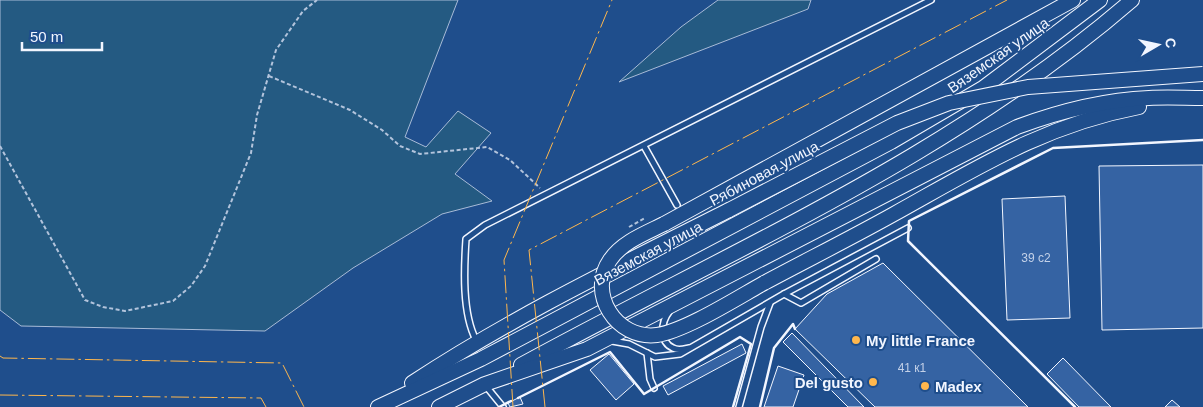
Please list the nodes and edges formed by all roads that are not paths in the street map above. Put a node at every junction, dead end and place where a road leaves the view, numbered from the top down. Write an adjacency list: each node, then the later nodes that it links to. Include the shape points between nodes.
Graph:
1 (930, 0): 8 (lane)
2 (1073, 0): 6 (main road, bridge, via 621,248 610,260 602,284 604,301 612,316 632,332 648,335 674,330 1036,138 1102,114)
3 (1100, 0): 21 (main road, Вяземская улица, via 983,88 891,142 481,359)
4 (1132, 0): 19 (main road, via 1007,97 911,158)
5 (1203, 74): 15 (main road, Рябиновая улица, bridge, via 1028,87 949,103 897,123 584,284)
6 (1187, 98): 7 (main road); 14 (main road, via 1093,104 1050,114 1017,127)
7 (1203, 98)
8 (644, 146): 9 (lane); 15 (lane, via 485,225 466,239 464,271 470,325)
9 (677, 205)
10 (908, 228): 12 (lane)
11 (876, 260): 12 (lane, via 801,304)
12 (784, 294): 13 (lane)
13 (770, 302): 16 (lane); 24 (lane)
14 (675, 305): 16 (lane, via 664,318 664,335 671,348); 17 (main road)
15 (478, 343): 21 (main road, Рябиновая улица)
16 (692, 348): 18 (lane, via 670,357)
17 (587, 349): 18 (lane, via 616,340); 19 (main road)
18 (647, 354): 20 (lane)
19 (485, 384): 22 (main road); 23 (lane)
20 (654, 388)
21 (377, 407)
22 (439, 407)
23 (503, 407)
24 (739, 407)

